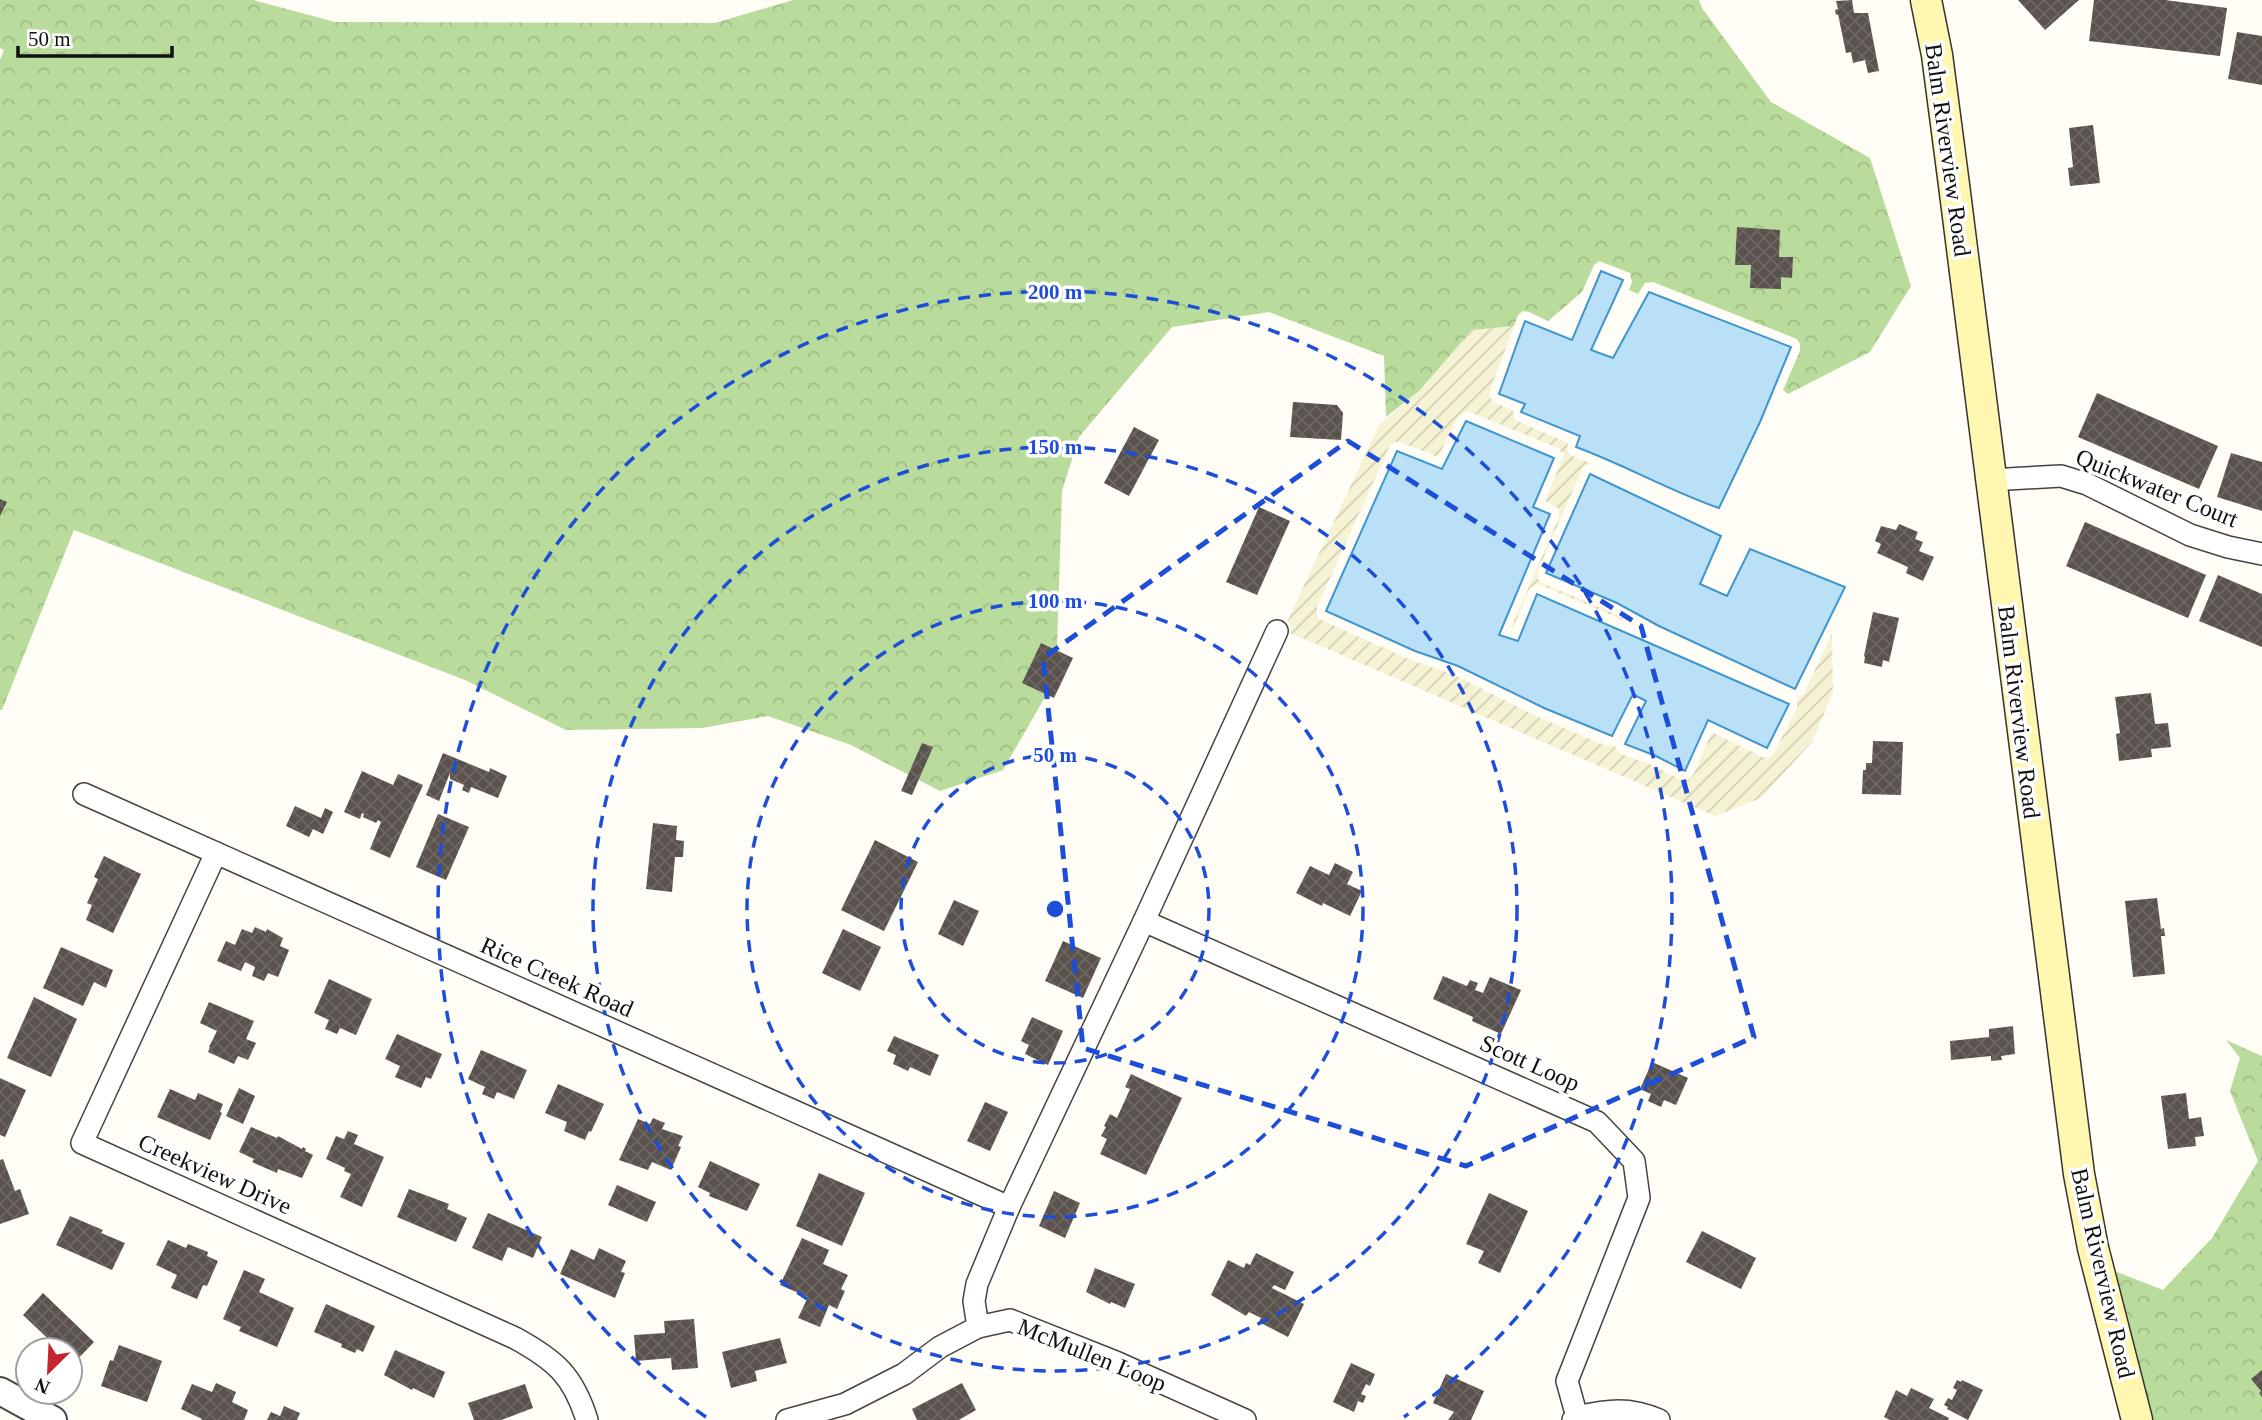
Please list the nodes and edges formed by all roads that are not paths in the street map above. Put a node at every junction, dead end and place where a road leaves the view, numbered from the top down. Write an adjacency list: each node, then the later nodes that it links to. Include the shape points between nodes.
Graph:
1 (1926, 0): 2 (main road, Balm Riverview Road, via 1937,55)
2 (1990, 480): 3 (street, Quickwater Court, via 2061,476 2190,535); 17 (main road, Balm Riverview Road, via 2079,1174)
3 (2262, 554)
4 (1277, 631): 7 (street)
5 (84, 794): 6 (street, Rice Creek Road)
6 (216, 853): 8 (street, Rice Creek Road); 13 (street, Creekview Drive, via 82,1143 534,1348 567,1375)
7 (1144, 921): 8 (street); 11 (street, Scott Loop, via 1597,1122 1634,1161 1639,1198 1567,1381)
8 (1009, 1207): 9 (street, via 977,1284)
9 (978, 1326): 14 (street, McMullen Loop, via 904,1374 845,1404); 15 (street, McMullen Loop, via 1010,1320)
10 (0, 1391): 12 (street)
11 (1575, 1418): 16 (street, via 1607,1410 1641,1412)
12 (53, 1420)
13 (587, 1420)
14 (787, 1420)
15 (1245, 1420)
16 (1659, 1420)
17 (2137, 1420)

